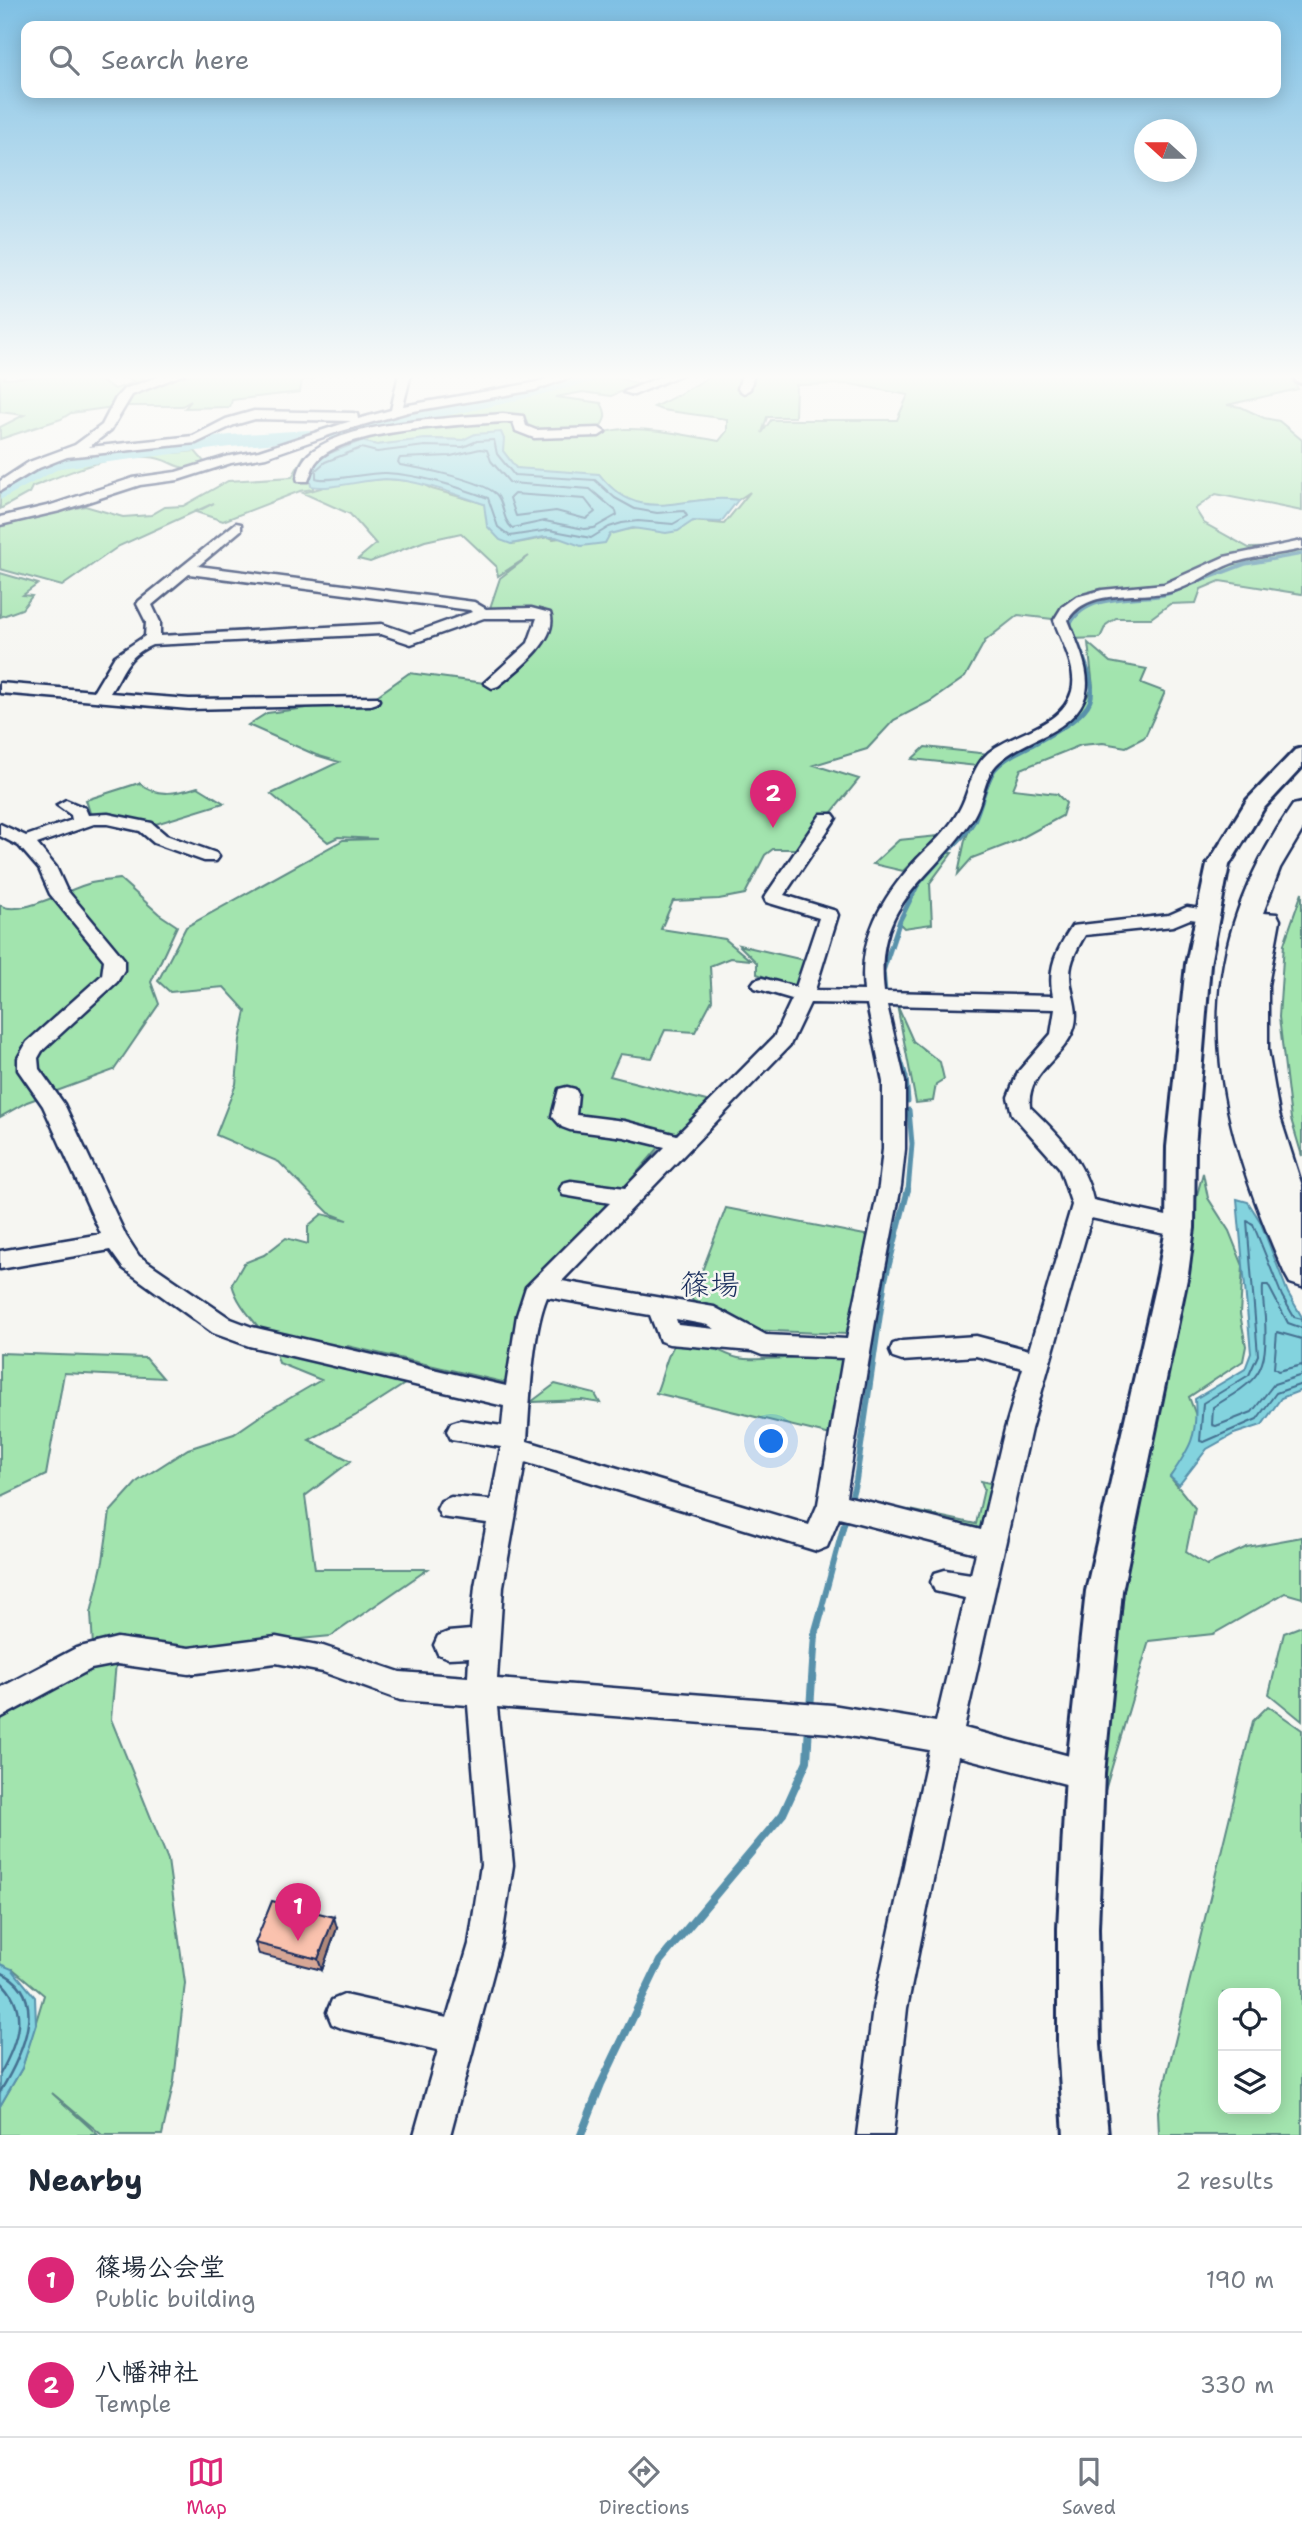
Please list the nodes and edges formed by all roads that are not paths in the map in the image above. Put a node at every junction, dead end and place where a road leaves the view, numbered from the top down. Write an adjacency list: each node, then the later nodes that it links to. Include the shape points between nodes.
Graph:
1 (22, 474): 5 (street)
2 (186, 474): 6 (street, via 138,481)
3 (305, 474): 4 (street)
4 (303, 478)
5 (0, 487)
6 (0, 521)
7 (236, 527): 9 (street)
8 (1302, 545): 28 (street, via 1230,560 1167,588 1102,594 1067,610 1061,620 1081,677 1080,692 1058,721 992,758 980,774 964,817 912,874 876,936)
9 (187, 569): 10 (street, via 474,606); 11 (street, via 144,604 155,624)
10 (482, 614): 11 (street, via 411,639 382,629); 12 (street, via 531,612 545,616 529,652)
11 (150, 641): 14 (street, via 125,655 107,689)
12 (492, 683)
13 (0, 688): 14 (street)
14 (97, 697): 15 (street, via 189,704)
15 (371, 700)
16 (1302, 754): 25 (street, via 1255,804 1236,833 1218,865)
17 (66, 805): 20 (street, via 79,812)
18 (1302, 810): 39 (main road, via 1253,901 1234,970 1231,1040 1243,1126 1270,1205)
19 (827, 818): 27 (street, via 773,898 829,915)
20 (81, 823): 23 (street); 24 (street, via 92,819 128,821 146,827 160,839)
21 (0, 829): 23 (street)
22 (1302, 840): 36 (main road, via 1262,936 1252,1007 1252,1042 1265,1124)
23 (25, 842): 37 (street, via 47,867 57,890 114,959 110,978 34,1047 28,1058 29,1070 53,1104)
24 (210, 857)
25 (1206, 915): 29 (street, via 1187,913 1173,920 1079,930 1067,948 1060,975); 35 (street, via 1188,1058)
26 (762, 984): 27 (street)
27 (803, 996): 28 (street); 31 (street, via 783,1040)
28 (873, 998): 29 (street); 41 (street, via 893,1076 893,1180)
29 (1066, 1003): 34 (street, via 1061,1035 1029,1070 1018,1101 1063,1155 1080,1185)
30 (567, 1094): 31 (street, via 564,1116 570,1122 624,1129)
31 (682, 1144): 33 (street)
32 (572, 1189): 33 (street)
33 (630, 1197): 40 (street)
34 (1083, 1205): 35 (street); 43 (street)
35 (1180, 1228): 58 (street, via 1104,1591)
36 (1302, 1228)
37 (116, 1240): 38 (street); 44 (street, via 131,1262 222,1326)
38 (0, 1260)
39 (1302, 1274)
40 (542, 1287): 41 (street, via 660,1308 669,1334 762,1345); 44 (street, via 529,1315)
41 (858, 1349): 47 (street)
42 (902, 1351): 43 (street, via 975,1346)
43 (1038, 1362): 50 (street)
44 (517, 1399): 46 (street)
45 (460, 1431): 46 (street)
46 (514, 1443): 47 (street, via 817,1539); 49 (street)
47 (831, 1504): 50 (street)
48 (451, 1509): 49 (street)
49 (503, 1513): 53 (street, via 489,1586)
50 (991, 1545): 52 (street)
51 (945, 1582): 52 (street)
52 (981, 1589): 57 (street)
53 (485, 1643): 54 (street); 55 (street)
54 (448, 1645)
55 (481, 1693): 56 (street, via 400,1686 323,1659 276,1650 189,1661 117,1651 86,1657); 57 (street, via 795,1716); 60 (street, via 497,1866 485,1944)
56 (0, 1704)
57 (947, 1738): 58 (street); 62 (street, via 890,2008)
58 (1085, 1774): 63 (street, via 1078,1928 1079,2045)
59 (344, 2012): 60 (street)
60 (459, 2038): 61 (street)
61 (432, 2135)
62 (875, 2135)
63 (1086, 2135)

